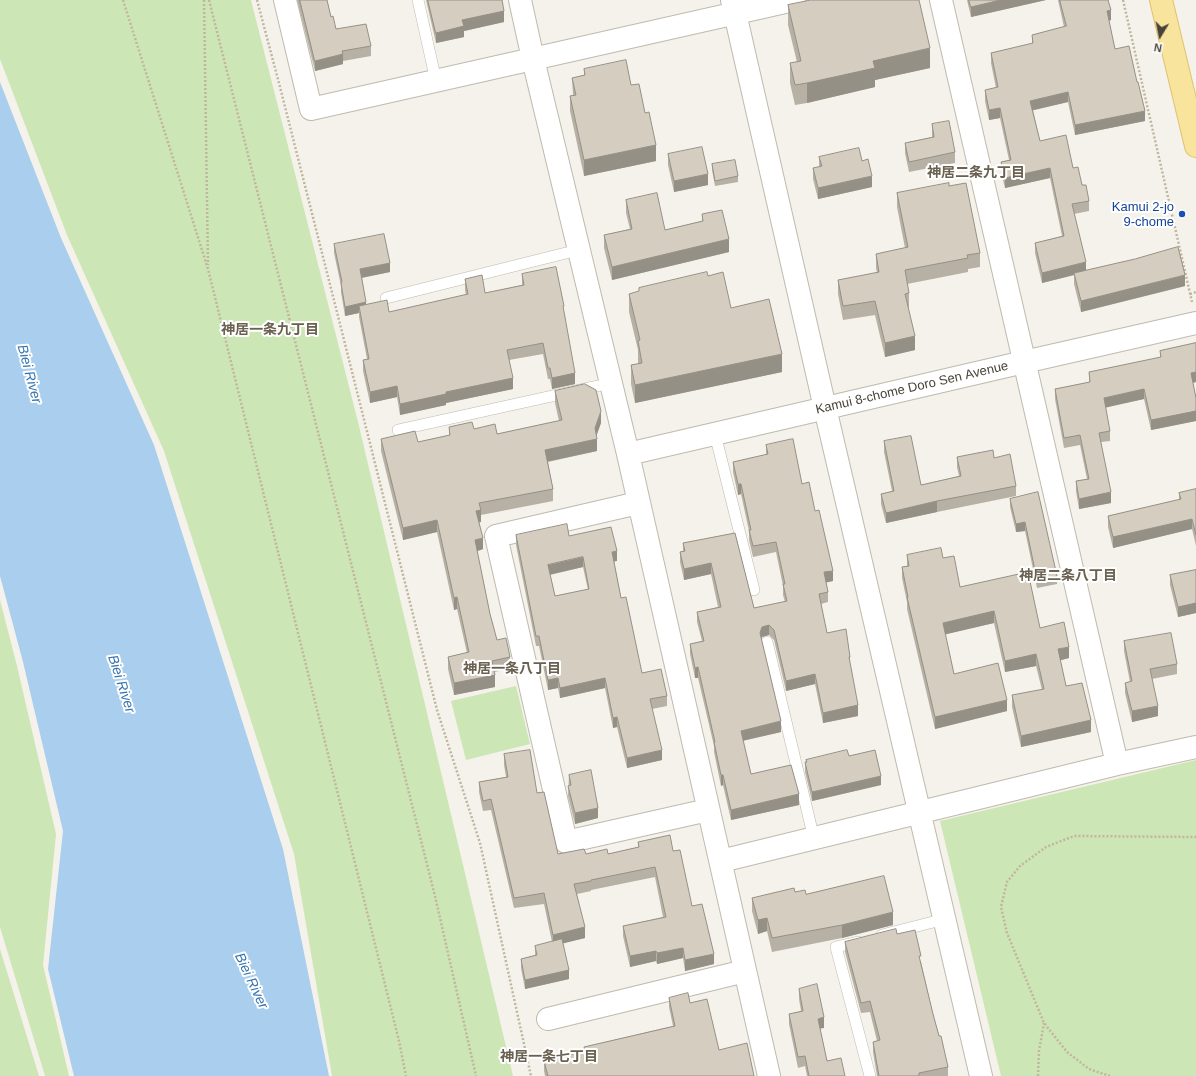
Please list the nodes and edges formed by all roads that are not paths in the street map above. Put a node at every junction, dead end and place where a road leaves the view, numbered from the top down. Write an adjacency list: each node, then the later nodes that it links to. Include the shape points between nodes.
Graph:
1 (285, 0): 9 (street, via 311,109)
2 (418, 0): 9 (lane)
3 (520, 0): 8 (street)
4 (794, 0): 7 (street)
5 (941, 0): 14 (street)
6 (1161, 0): 10 (main road)
7 (734, 7): 8 (street); 16 (street)
8 (533, 59): 9 (street); 11 (street)
9 (436, 81)
10 (1196, 146)
11 (578, 250): 12 (lane); 15 (street)
12 (386, 298)
13 (1195, 315): 14 (street, Kamui 8-chome Doro Sen Avenue)
14 (1024, 362): 16 (street, Kamui 8-chome Doro Sen Avenue); 24 (street)
15 (610, 383): 17 (lane); 19 (street)
16 (826, 408): 18 (street, Kamui 8-chome Doro Sen Avenue); 26 (street)
17 (398, 430)
18 (715, 434): 19 (street, Kamui 8-chome Doro Sen Avenue); 21 (lane)
19 (628, 454): 20 (street)
20 (638, 503): 25 (street); 25 (street, via 496,536 501,559 566,842)
21 (754, 590)
22 (767, 642): 27 (lane)
23 (1196, 747): 24 (street)
24 (1117, 764): 26 (street)
25 (708, 810): 28 (street)
26 (919, 812): 27 (street); 29 (street)
27 (814, 838): 28 (street)
28 (721, 861): 30 (street)
29 (946, 919): 33 (lane, via 836,947); 34 (street)
30 (745, 972): 31 (street); 32 (street)
31 (548, 1019)
32 (769, 1076)
33 (870, 1076)
34 (981, 1076)

